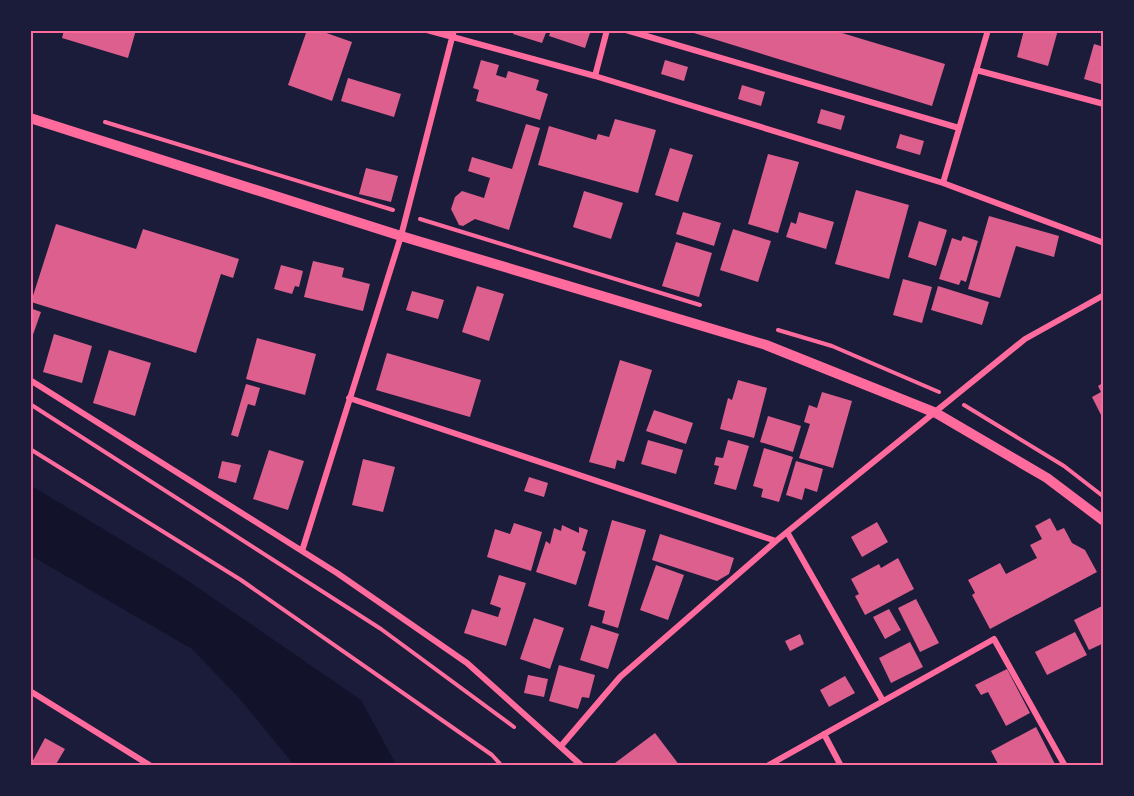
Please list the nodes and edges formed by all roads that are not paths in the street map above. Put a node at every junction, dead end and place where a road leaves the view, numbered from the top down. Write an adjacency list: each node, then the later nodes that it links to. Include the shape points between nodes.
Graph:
1 (428, 30): 6 (street)
2 (454, 30): 6 (street)
3 (607, 30): 8 (street)
4 (626, 30): 11 (street)
5 (988, 30): 7 (street)
6 (452, 38): 8 (street); 13 (street)
7 (976, 70): 9 (street); 11 (street)
8 (595, 76): 12 (street)
9 (1104, 104)
10 (30, 118): 13 (street)
11 (959, 128): 12 (street)
12 (943, 183): 14 (street)
13 (401, 236): 17 (street); 18 (street, via 766,345)
14 (1104, 243)
15 (1104, 296): 18 (street, via 1025,339)
16 (30, 380): 22 (street)
17 (349, 398): 21 (street); 22 (street)
18 (936, 413): 19 (street, via 1047,478); 20 (street)
19 (1104, 521)
20 (788, 532): 21 (street); 24 (street)
21 (776, 541): 26 (street, via 620,678)
22 (303, 551): 26 (street, via 467,663)
23 (30, 692): 27 (street)
24 (883, 701): 25 (street); 31 (street, via 994,639)
25 (824, 734): 29 (street); 30 (street)
26 (561, 747): 28 (street)
27 (151, 766)
28 (582, 766)
29 (766, 766)
30 (841, 766)
31 (1065, 766)

